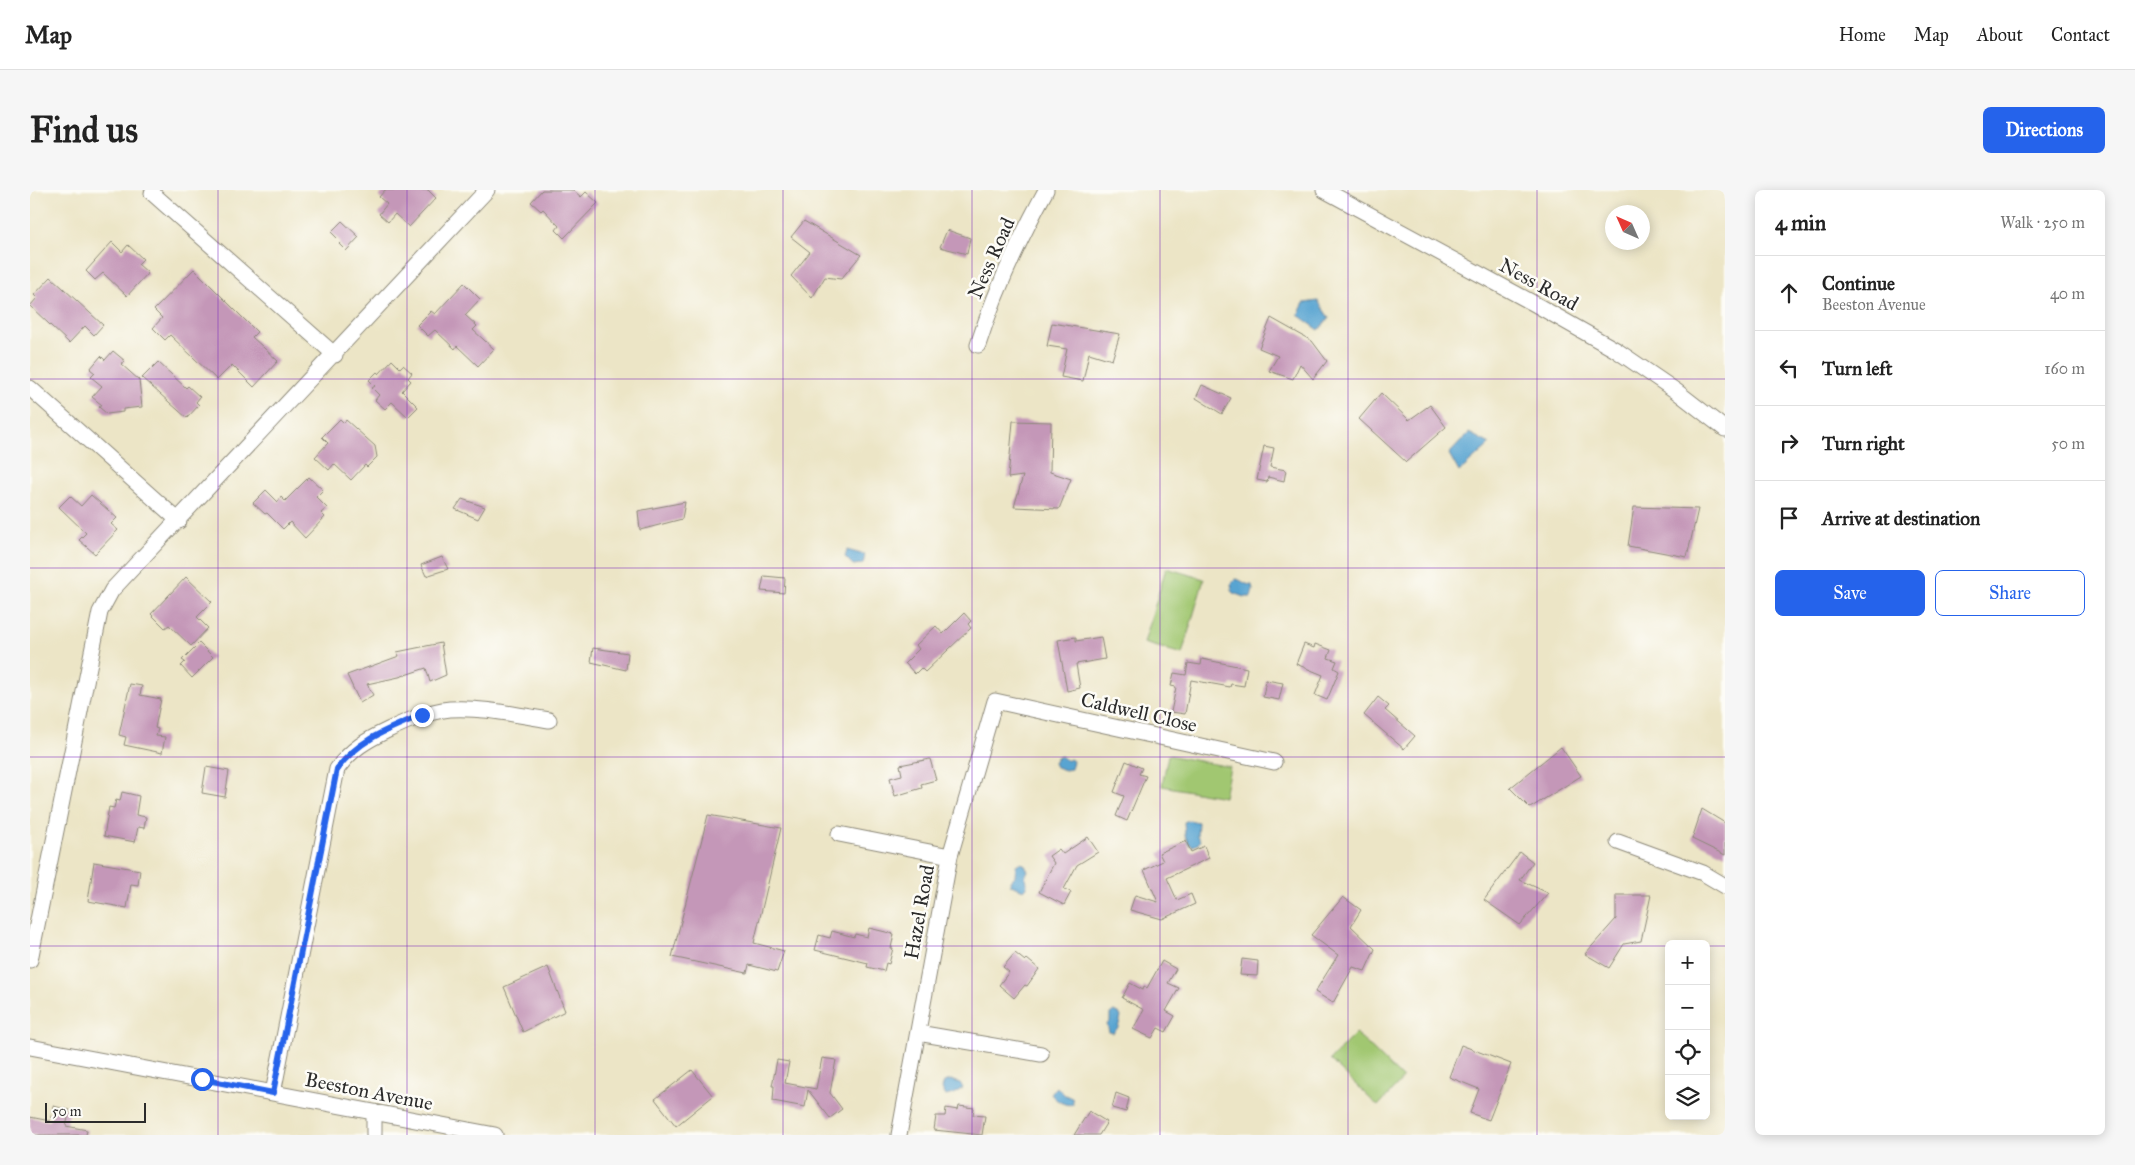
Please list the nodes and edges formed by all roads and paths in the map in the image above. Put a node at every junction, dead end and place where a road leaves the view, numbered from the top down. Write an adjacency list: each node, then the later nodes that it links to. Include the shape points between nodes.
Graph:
1 (486, 190): 6 (street)
2 (1046, 190): 5 (street, Ness Road, via 989,309)
3 (1324, 190): 8 (street, Ness Road, via 1616,350)
4 (152, 193): 6 (street)
5 (978, 345)
6 (335, 355): 9 (street)
7 (30, 388): 9 (street)
8 (1725, 429)
9 (179, 521): 17 (street, via 112,590 100,612)
10 (995, 700): 12 (street, Caldwell Close); 15 (street, Hazel Road)
11 (548, 720): 21 (street, via 482,710 448,709 422,715 364,741 342,762 337,769)
12 (1274, 762)
13 (839, 834): 15 (street)
14 (1618, 842): 16 (street, via 1703,873)
15 (950, 856): 18 (street, Hazel Road)
16 (1725, 886)
17 (30, 960)
18 (918, 1033): 20 (street); 25 (street, Hazel Road)
19 (30, 1047): 21 (street, Beeston Avenue)
20 (1041, 1054)
21 (273, 1093): 22 (street, Beeston Avenue)
22 (374, 1112): 23 (street); 24 (street, Beeston Avenue)
23 (374, 1135)
24 (495, 1135)
25 (899, 1135)

